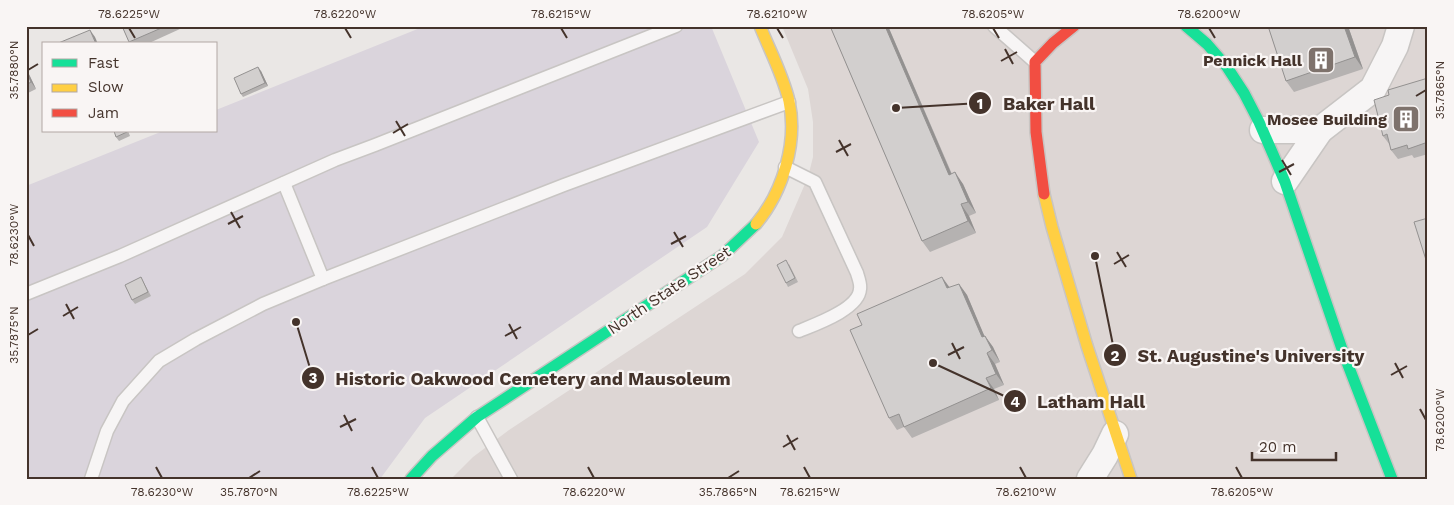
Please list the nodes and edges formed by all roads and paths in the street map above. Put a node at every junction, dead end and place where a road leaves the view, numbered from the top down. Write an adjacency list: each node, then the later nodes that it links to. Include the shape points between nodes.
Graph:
1 (676, 26): 13 (lane)
2 (760, 26): 8 (street, North State Street)
3 (994, 26): 7 (lane)
4 (1074, 26): 7 (street)
5 (1186, 26): 9 (street, via 1199,35 1233,75)
6 (1401, 26): 10 (street, via 1395,46 1373,89)
7 (1035, 62): 18 (street, via 1033,102 1046,204)
8 (789, 102): 11 (street, North State Street, via 793,131); 14 (lane)
9 (1263, 130): 10 (street); 12 (street)
10 (1320, 130): 12 (street)
11 (785, 167): 16 (lane, via 816,182 857,273 860,289 856,300 844,310); 17 (street, North State Street, via 764,214 745,237 722,256)
12 (1285, 181): 24 (street, via 1340,343)
13 (284, 183): 14 (lane); 15 (lane)
14 (323, 279): 19 (lane, via 263,304 159,361 123,400 107,432)
15 (26, 294)
16 (800, 331)
17 (478, 417): 20 (street, North State Street, via 432,456); 21 (lane)
18 (1115, 434): 22 (street); 23 (street)
19 (91, 479)
20 (411, 479)
21 (511, 479)
22 (1090, 479)
23 (1131, 479)
24 (1392, 479)

